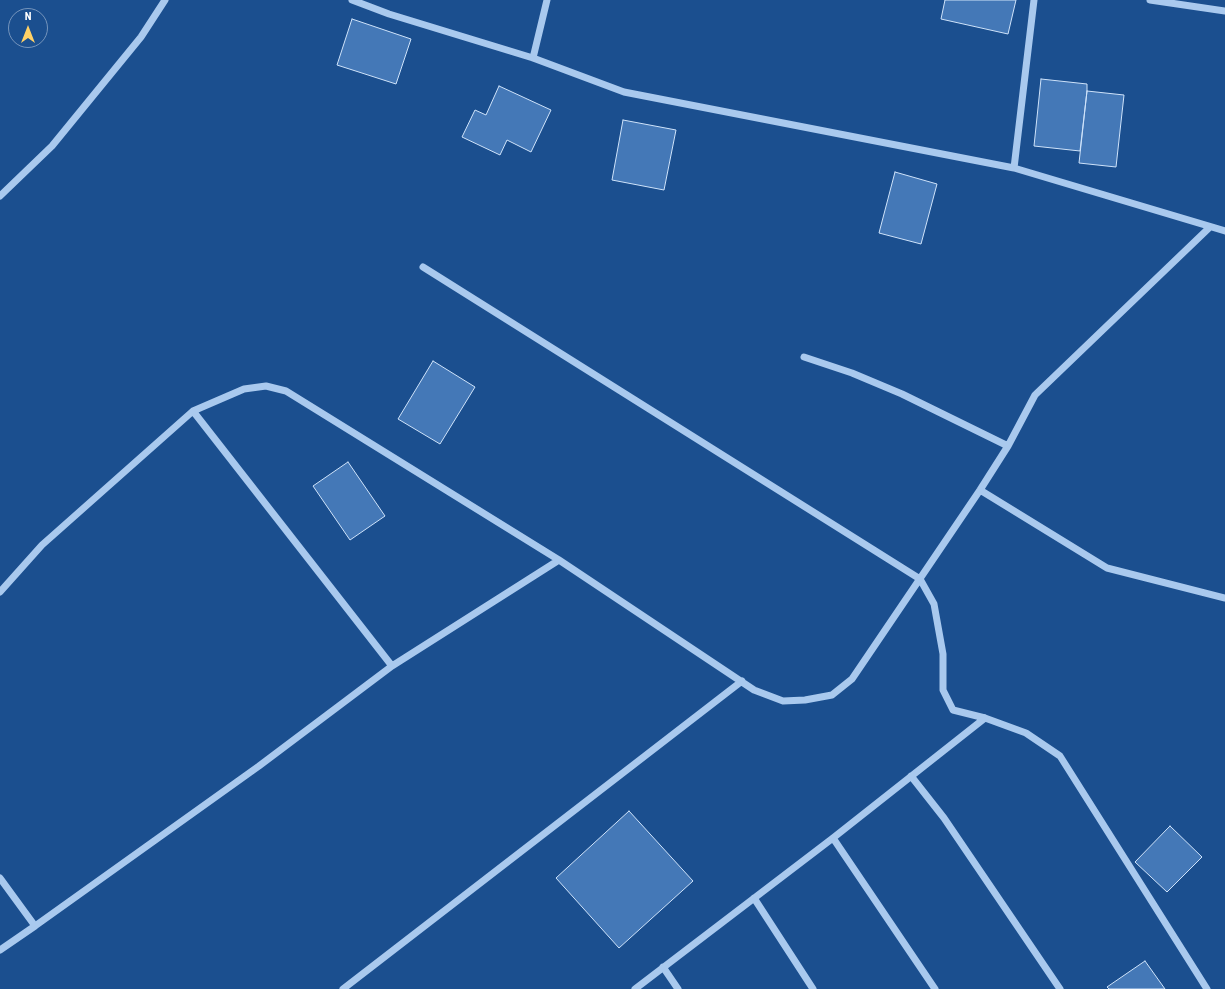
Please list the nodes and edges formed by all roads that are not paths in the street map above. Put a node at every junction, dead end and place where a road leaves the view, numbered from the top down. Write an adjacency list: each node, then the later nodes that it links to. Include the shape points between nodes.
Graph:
1 (165, 0): 9 (street, via 141,37 56,140)
2 (352, 0): 7 (street, via 389,14)
3 (547, 0): 7 (street)
4 (1034, 0): 8 (street)
5 (1150, 0): 6 (street)
6 (1225, 11)
7 (533, 58): 8 (street, via 624,92)
8 (1014, 168): 10 (street)
9 (0, 196)
10 (1210, 227): 11 (street); 15 (street, via 1035,395)
11 (1225, 230)
12 (423, 267): 18 (street)
13 (804, 357): 15 (street, via 902,394)
14 (193, 411): 17 (street, via 244,389 266,386 286,391); 19 (street, via 42,545); 21 (street)
15 (1008, 446): 16 (street)
16 (980, 490): 18 (street); 20 (street, via 1107,568)
17 (559, 560): 21 (street); 22 (street)
18 (920, 579): 22 (street, via 852,679 832,695 783,701 754,690); 23 (street, via 934,604 943,654 943,690 953,710)
19 (0, 592)
20 (1225, 598)
21 (392, 666): 28 (street, via 259,766)
22 (742, 681): 31 (street)
23 (985, 718): 24 (street); 37 (street, via 1026,732 1060,756)
24 (911, 776): 25 (street); 36 (street, via 944,818)
25 (833, 838): 27 (street); 35 (street)
26 (0, 878): 28 (street)
27 (754, 898): 30 (street); 34 (street)
28 (35, 926): 29 (street)
29 (0, 950)
30 (663, 967): 32 (street); 33 (street)
31 (343, 989)
32 (635, 989)
33 (678, 989)
34 (813, 989)
35 (934, 989)
36 (1060, 989)
37 (1207, 989)

